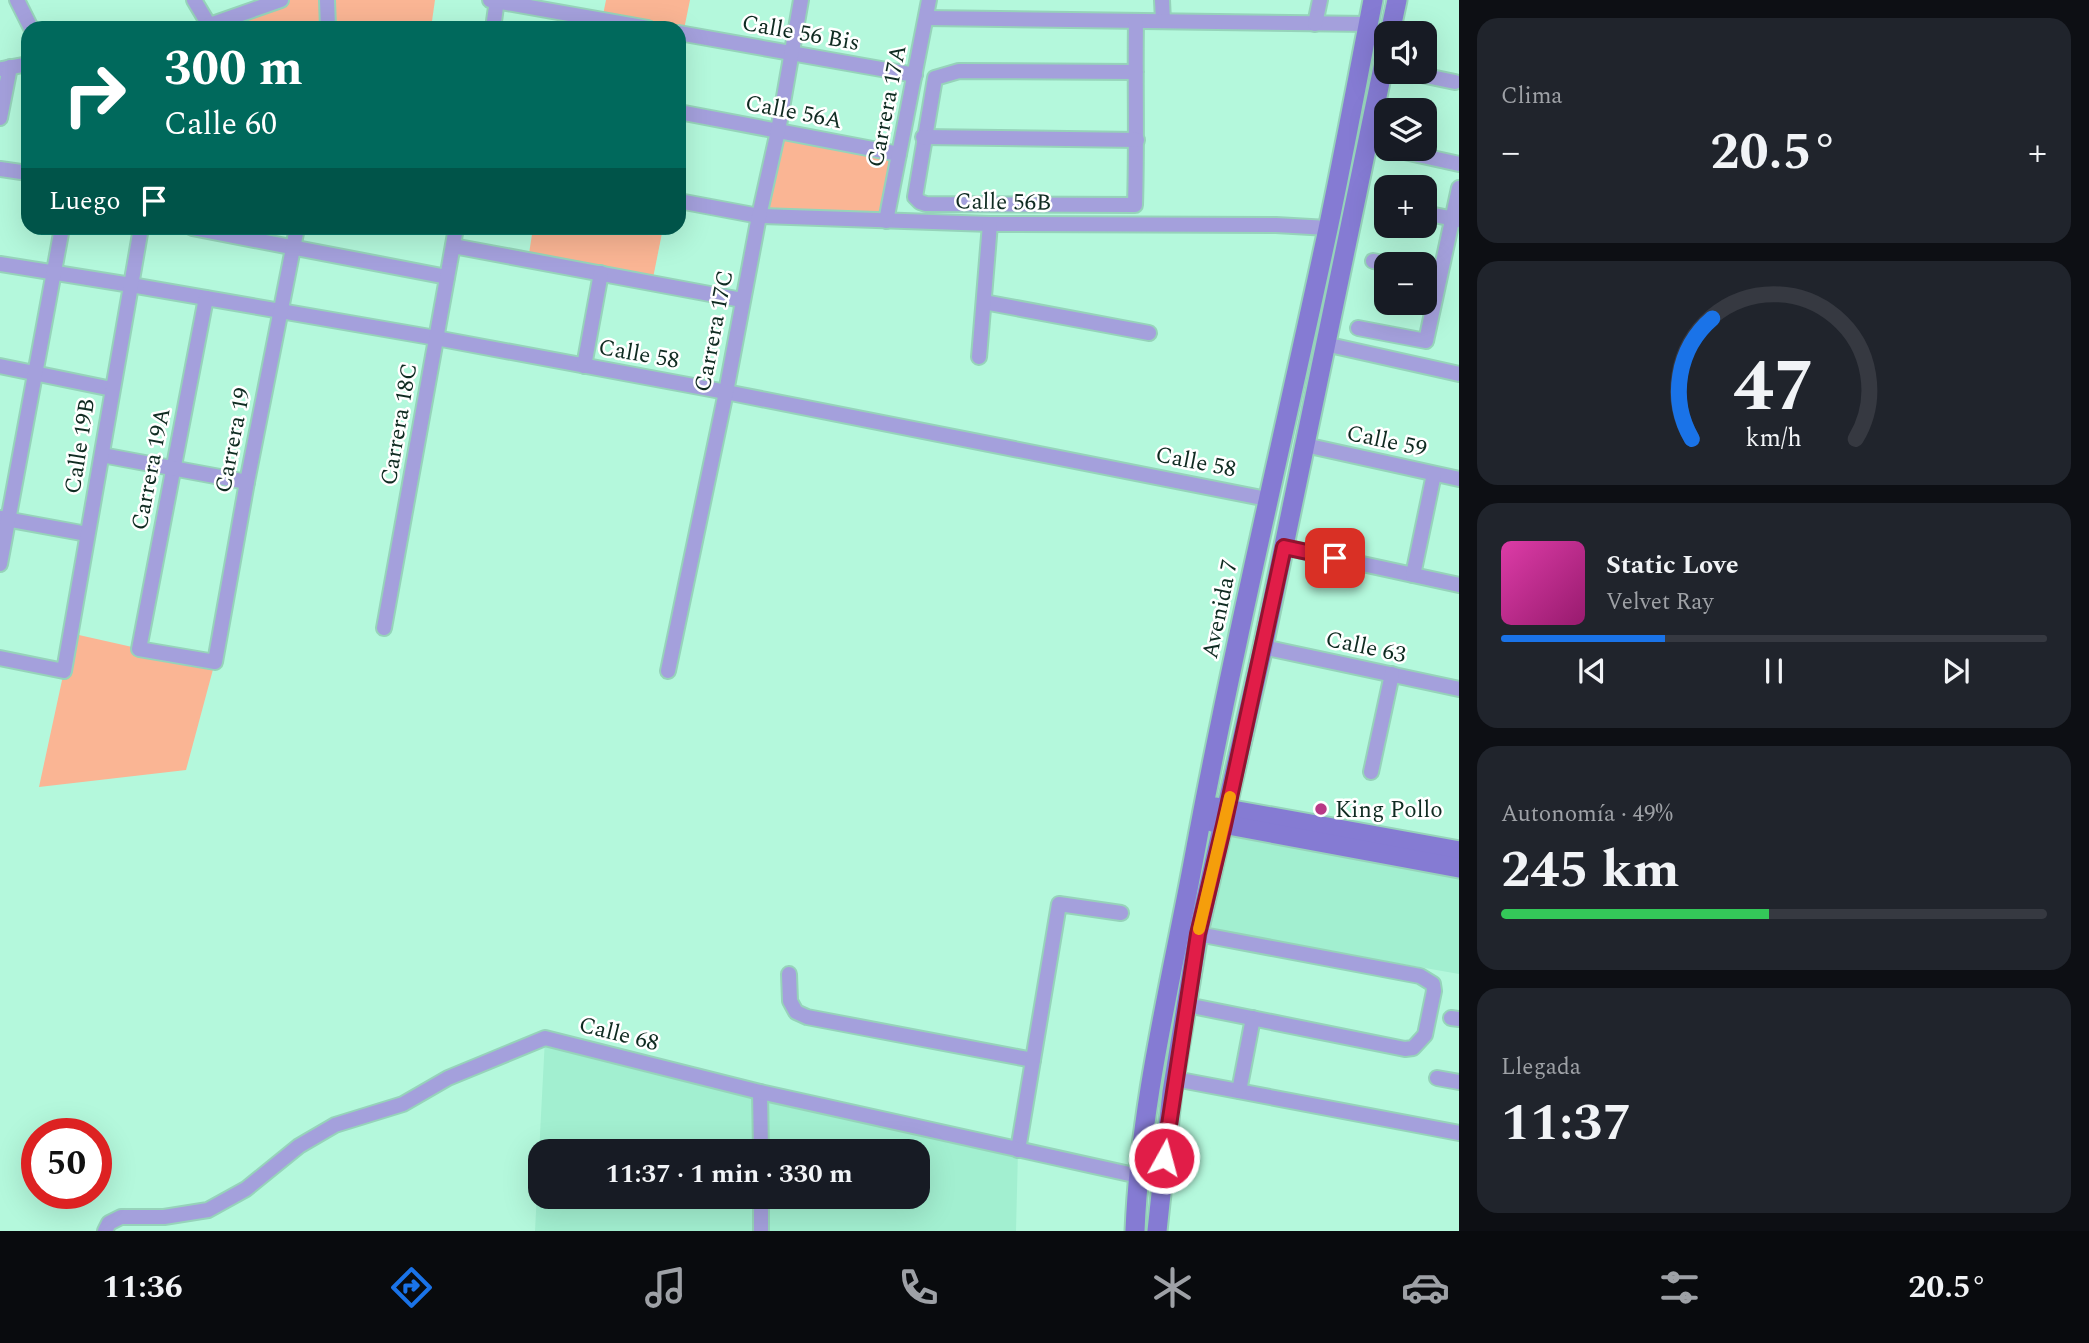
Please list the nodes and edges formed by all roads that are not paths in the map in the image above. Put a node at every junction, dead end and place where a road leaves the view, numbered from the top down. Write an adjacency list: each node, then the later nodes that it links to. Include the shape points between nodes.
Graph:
1 (17, 0): 13 (street)
2 (194, 0): 14 (street)
3 (281, 0): 15 (street)
4 (327, 0): 16 (street)
5 (495, 0): 17 (street); 18 (street)
6 (802, 0): 25 (street, Carrera 17C)
7 (929, 0): 12 (street, Carrera 17A)
8 (1163, 0): 20 (street)
9 (1320, 0): 22 (street)
10 (1373, 0): 23 (main road, Avenida 7)
11 (1397, 0): 21 (main road)
12 (926, 18): 19 (street); 28 (street, Carrera 17A)
13 (27, 21)
14 (203, 21)
15 (222, 21)
16 (328, 21)
17 (494, 21)
18 (610, 21)
19 (1136, 21): 20 (street); 27 (street)
20 (1163, 21): 22 (street)
21 (1393, 21)
22 (1315, 24): 23 (street)
23 (1368, 24): 51 (main road, Avenida 7)
24 (686, 34): 25 (street, Calle 56 Bis)
25 (792, 53): 28 (street, Calle 56 Bis); 34 (street, Carrera 17C)
26 (5, 68): 33 (street)
27 (1136, 72): 35 (street, via 946,73 932,85); 36 (street)
28 (915, 75): 39 (street, Carrera 17A)
29 (1437, 78): 30 (street)
30 (1455, 82)
31 (1380, 84): 37 (main road)
32 (686, 113): 34 (street, Calle 56A)
33 (0, 118)
34 (778, 131): 39 (street, Calle 56A); 46 (street, Carrera 17C)
35 (923, 137): 36 (street); 36 (street, via 915,197 926,204 1135,205)
36 (1137, 140)
37 (1366, 143): 38 (street); 73 (main road)
38 (1374, 145)
39 (899, 154): 49 (street, Carrera 17A)
40 (1437, 159): 41 (street)
41 (1459, 164)
42 (0, 169): 43 (street)
43 (21, 172)
44 (1459, 188): 48 (street)
45 (686, 202): 46 (street, Calle 56B)
46 (759, 216): 49 (street, Calle 56B); 67 (street, Carrera 17C)
47 (1437, 216): 48 (street)
48 (1455, 219): 63 (street)
49 (886, 221): 50 (street, Calle 56B)
50 (990, 224): 51 (street, Calle 56B); 68 (street)
51 (1328, 228): 87 (main road, Avenida 7)
52 (61, 235): 62 (street)
53 (140, 235): 65 (street, Calle 19B)
54 (229, 235): 58 (street)
55 (296, 235): 58 (street, Carrera 19)
56 (455, 235): 57 (street, Carrera 18C)
57 (453, 246): 60 (street); 64 (street, Carrera 18C)
58 (293, 247): 64 (street); 69 (street, Carrera 19)
59 (0, 264): 62 (street, Calle 58)
60 (601, 273): 67 (street); 76 (street)
61 (1437, 273): 63 (street)
62 (53, 274): 65 (street, Calle 58); 78 (street)
63 (1440, 274): 70 (street, via 1426,341)
64 (447, 277): 72 (street, Carrera 18C)
65 (131, 285): 66 (street, Calle 58); 79 (street, Calle 19B)
66 (206, 298): 69 (street, Calle 58); 83 (street, Carrera 19A)
67 (742, 300): 80 (street, Carrera 17C)
68 (984, 302): 71 (street); 74 (street)
69 (281, 311): 72 (street, Calle 58); 86 (street, Carrera 19)
70 (1358, 328)
71 (1149, 333)
72 (436, 338): 76 (street, Calle 58); 94 (street, Carrera 18C)
73 (1325, 344): 77 (street); 81 (main road)
74 (979, 357)
75 (0, 366): 78 (street)
76 (584, 366): 80 (street, Calle 58)
77 (1458, 371)
78 (34, 372): 79 (street); 88 (street)
79 (112, 389): 82 (street, Calle 19B)
80 (726, 391): 87 (street, Calle 58); 98 (street, Carrera 17C)
81 (1305, 445): 84 (street, Calle 59); 90 (main road)
82 (102, 455): 83 (street); 89 (street, Calle 19B)
83 (173, 469): 86 (street); 97 (street, Carrera 19A, via 139,649)
84 (1434, 474): 85 (street, Calle 59); 92 (street)
85 (1459, 479)
86 (247, 482): 97 (street, Carrera 19)
87 (1267, 499): 102 (main road, Avenida 7)
88 (4, 519): 89 (street); 91 (street)
89 (87, 534): 96 (street, Calle 19B, via 64,671)
90 (1284, 547): 92 (street); 95 (main road)
91 (0, 564)
92 (1413, 575): 93 (street)
93 (1459, 585)
94 (384, 628)
95 (1263, 647): 99 (street, Calle 63); 103 (main road)
96 (0, 658)
97 (215, 662)
98 (668, 671)
99 (1392, 674): 100 (street, Calle 63); 101 (street)
100 (1459, 689)
101 (1371, 772)
102 (1202, 812): 103 (main road); 120 (main road, Avenida 7, via 1149,1088)
103 (1226, 817): 104 (main road); 105 (main road); 107 (main road)
104 (1459, 851)
105 (1459, 868)
106 (1121, 913): 111 (street, via 1059,904)
107 (1198, 934): 109 (main road); 110 (street, via 1420,976 1433,984 1425,1035 1413,1048)
108 (789, 974): 111 (street, via 790,1001 796,1012 807,1017)
109 (1186, 1005): 110 (street); 113 (main road)
110 (1253, 1018): 116 (street)
111 (1033, 1060): 119 (street)
112 (1437, 1077): 114 (street)
113 (1175, 1079): 116 (street); 121 (main road)
114 (1459, 1082)
115 (760, 1091): 118 (street); 119 (street, Calle 68); 123 (street, Calle 68, via 545,1038 448,1078 403,1104 335,1125 299,1146 246,1189 208,1210 121,1217)
116 (1238, 1091): 117 (street)
117 (1459, 1133)
118 (761, 1139)
119 (1018, 1150): 120 (street, Calle 68)
120 (1137, 1176): 121 (street, Calle 68); 125 (main road, Avenida 7)
121 (1161, 1181): 126 (main road)
122 (761, 1209): 124 (street)
123 (104, 1231)
124 (761, 1231)
125 (1135, 1231)
126 (1157, 1231)

